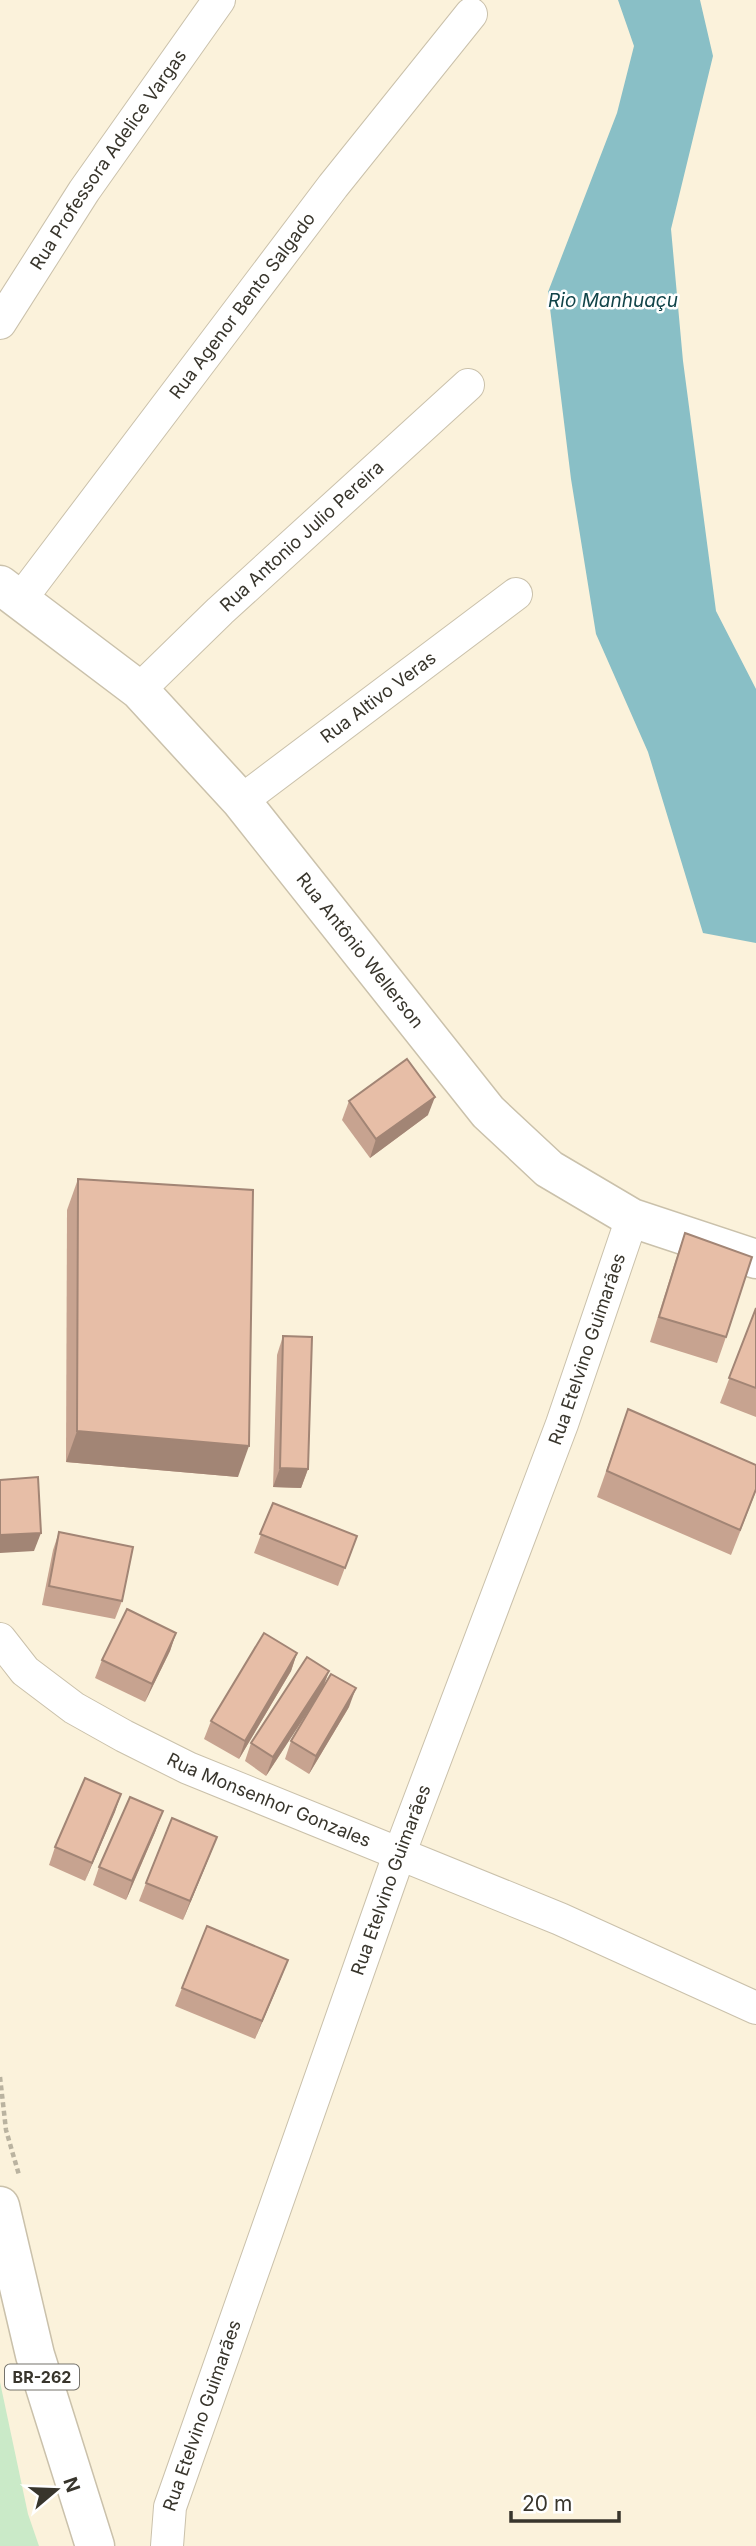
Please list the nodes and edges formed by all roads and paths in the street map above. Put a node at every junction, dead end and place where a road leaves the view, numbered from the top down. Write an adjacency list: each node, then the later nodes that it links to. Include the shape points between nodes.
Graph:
1 (219, 0): 3 (street, Rua Professora Adelice Vargas, via 84,191)
2 (471, 14): 5 (street, Rua Agenor Bento Salgado)
3 (0, 323)
4 (468, 384): 7 (street, Rua Antonio Julio Pereira)
5 (10, 592): 7 (main road, Rua Antônio Wellerson)
6 (516, 594): 8 (street, Rua Altivo Veras)
7 (139, 690): 8 (main road, Rua Antônio Wellerson)
8 (241, 801): 9 (main road, Rua Antônio Wellerson, via 488,1112 549,1169)
9 (632, 1218): 10 (main road, Rua Antônio Wellerson); 12 (street, Rua Etelvino Guimarães, via 562,1424)
10 (756, 1259)
11 (0, 1639): 12 (street, Rua Monsenhor Gonzales, via 25,1671 74,1708 124,1736 188,1768)
12 (400, 1852): 13 (street, Rua Monsenhor Gonzales); 16 (street, Rua Etelvino Guimarães, via 170,2507)
13 (756, 2008)
14 (0, 2206): 15 (main road, BR-262, via 35,2356)
15 (95, 2546)
16 (167, 2546)

